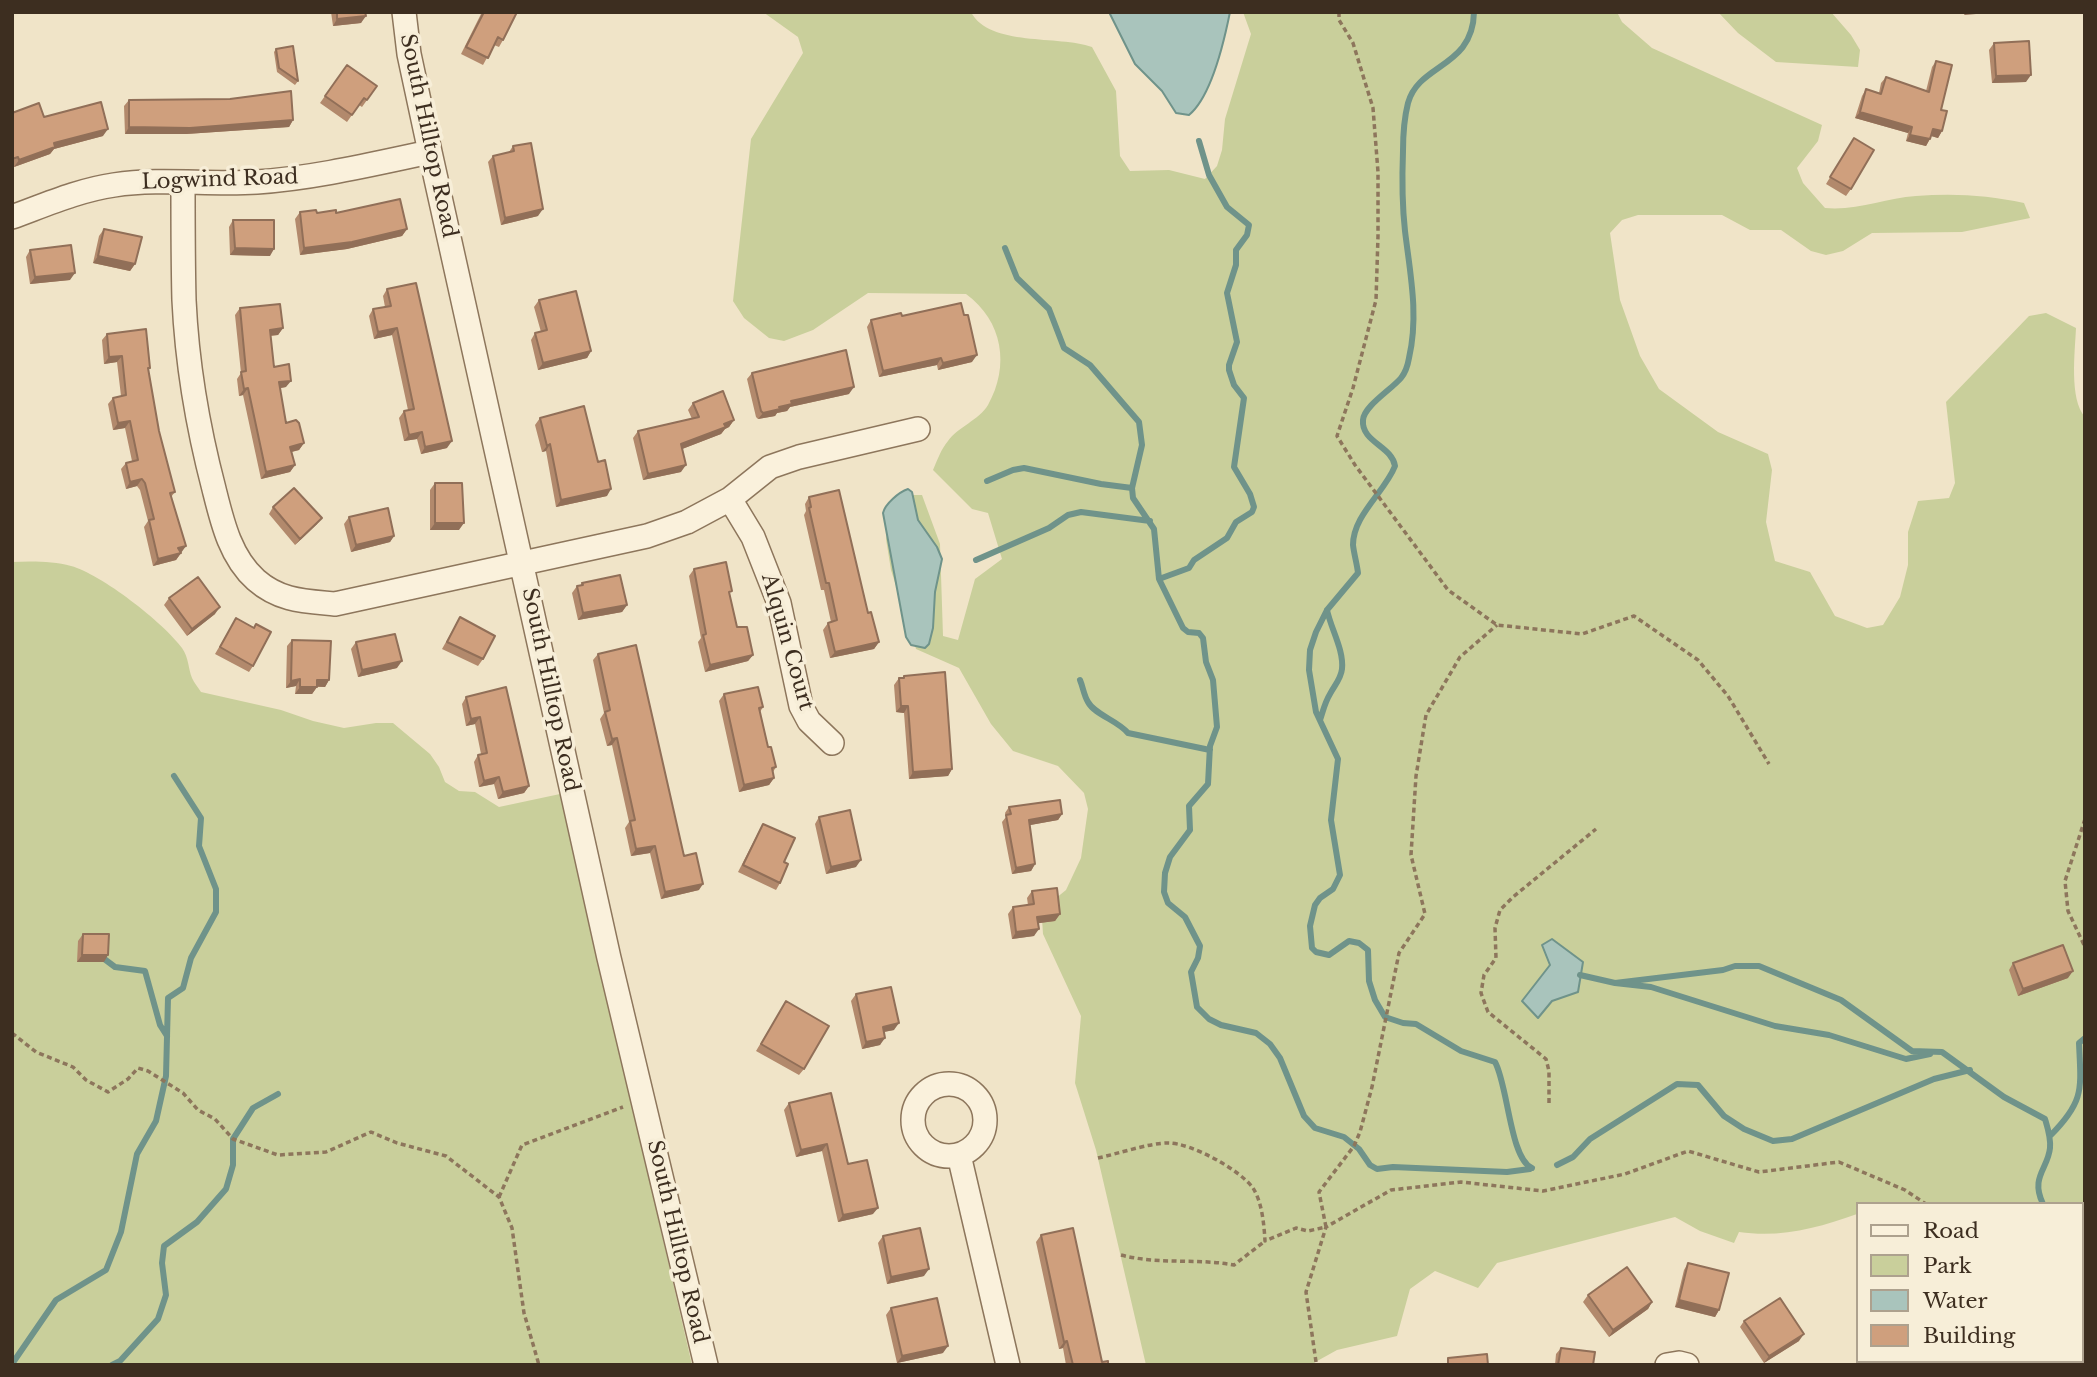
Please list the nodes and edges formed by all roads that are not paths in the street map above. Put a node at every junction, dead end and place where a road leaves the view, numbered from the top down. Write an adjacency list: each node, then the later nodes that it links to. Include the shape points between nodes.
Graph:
1 (404, 12): 2 (street, South Hilltop Road)
2 (430, 152): 3 (street, Logwind Road, via 300,177); 7 (street, South Hilltop Road)
3 (183, 183): 4 (street, Logwind Road, via 112,185); 7 (street, via 184,301 196,406 225,530 238,559 254,579 278,596 335,604)
4 (12, 217)
5 (918, 429): 6 (street, via 770,467)
6 (730, 499): 7 (street, via 687,523 647,536); 8 (street, Alquin Court, via 753,537 779,603 801,706 809,721)
7 (522, 563): 10 (street, South Hilltop Road, via 609,958)
8 (832, 743)
9 (959, 1154): 11 (street)
10 (706, 1365)
11 (1008, 1365)
12 (1667, 1365): 13 (street)
13 (1687, 1365)

